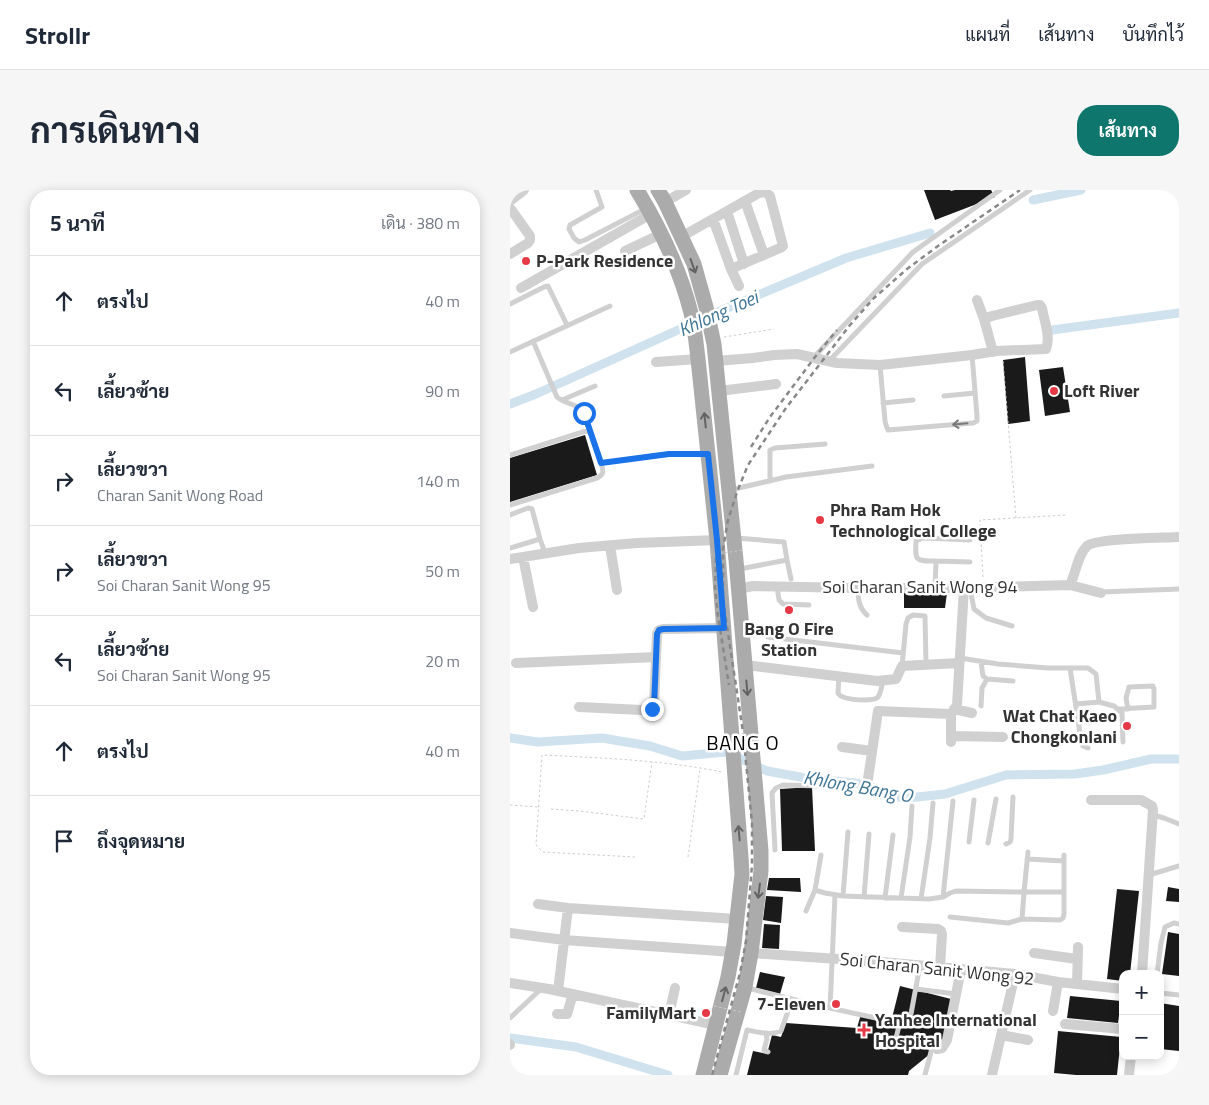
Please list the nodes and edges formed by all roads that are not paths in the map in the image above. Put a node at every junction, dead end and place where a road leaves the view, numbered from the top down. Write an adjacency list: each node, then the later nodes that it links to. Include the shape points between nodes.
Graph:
1 (524, 190): 8 (street)
2 (596, 190): 11 (lane, via 602,207 569,229 579,242)
3 (637, 190): 11 (main road)
4 (686, 190): 7 (street)
5 (1000, 190): 33 (lane, via 913,252)
6 (1030, 190): 34 (lane, via 922,264)
7 (661, 196): 15 (main road)
8 (510, 201)
9 (745, 201): 12 (street); 18 (street); 18 (street, via 759,193 765,192 770,196 783,246)
10 (510, 208): 17 (street, via 530,236 528,243)
11 (649, 211): 14 (main road); 22 (street)
12 (727, 211): 13 (street); 19 (street)
13 (713, 219): 15 (street); 20 (street)
14 (661, 234): 16 (street); 32 (main road, via 691,313)
15 (681, 237): 36 (main road, one-way to 36, via 694,264)
16 (625, 251)
17 (510, 254)
18 (764, 255): 19 (street)
19 (744, 264): 20 (street)
20 (731, 269): 21 (street)
21 (739, 286)
22 (521, 288)
23 (977, 300): 26 (street)
24 (510, 304): 27 (lane, via 548,286)
25 (610, 306): 27 (lane)
26 (984, 319): 30 (street); 30 (street, via 1038,305 1042,308 1048,336 1046,349)
27 (567, 326): 28 (lane)
28 (533, 341): 29 (lane); 43 (lane)
29 (510, 352)
30 (993, 352): 31 (street)
31 (972, 355): 37 (street); 41 (lane)
32 (698, 358): 35 (street); 48 (main road, one-way to 32)
33 (813, 358): 34 (street); 36 (street, via 786,354)
34 (828, 361): 37 (street)
35 (656, 362)
36 (716, 362): 40 (main road)
37 (880, 365): 45 (lane)
38 (776, 384): 40 (street)
39 (595, 386): 43 (lane)
40 (719, 391): 53 (main road)
41 (976, 393): 42 (lane); 45 (lane, one-way to 45, via 977,419 973,423 888,430)
42 (944, 396)
43 (561, 400): 46 (lane, via 581,409)
44 (913, 400): 45 (lane)
45 (883, 403)
46 (590, 430): 49 (lane); 50 (lane)
47 (825, 444): 52 (lane, via 770,450)
48 (708, 454): 50 (lane, via 669,454); 58 (main road)
49 (510, 455)
50 (601, 463): 54 (lane, via 603,473 598,478)
51 (872, 466): 52 (lane)
52 (770, 481): 53 (lane)
53 (729, 490): 60 (main road)
54 (510, 506)
55 (510, 515): 57 (lane, via 532,508)
56 (1179, 537): 71 (street, via 1102,541 1089,545)
57 (540, 539): 62 (lane); 63 (lane)
58 (717, 540): 61 (street); 79 (main road)
59 (970, 540): 67 (lane, via 923,538 916,541 917,559)
60 (738, 544): 66 (lane, via 784,542); 69 (main road)
61 (610, 546): 63 (street); 78 (street)
62 (510, 548)
63 (545, 553): 64 (street)
64 (522, 557): 65 (street); 82 (street)
65 (510, 559)
66 (787, 560): 69 (lane); 70 (lane)
67 (936, 562): 68 (lane); 74 (lane)
68 (970, 562)
69 (737, 570): 76 (main road)
70 (791, 579)
71 (1070, 585): 75 (street, Soi Charan Sanit Wong 94); 80 (street, Soi Charan Sanit Wong 94)
72 (776, 586): 73 (street, Soi Charan Sanit Wong 94); 76 (street, Soi Charan Sanit Wong 94); 81 (lane, via 783,604)
73 (858, 588): 74 (street, Soi Charan Sanit Wong 94); 83 (lane, via 858,599)
74 (935, 588): 75 (street, Soi Charan Sanit Wong 94)
75 (967, 588): 84 (lane, via 974,609 986,618); 90 (street)
76 (738, 589): 79 (main road); 86 (main road)
77 (1179, 589): 80 (lane)
78 (617, 590)
79 (721, 590): 85 (main road)
80 (1101, 592)
81 (809, 605)
82 (532, 607)
83 (867, 615)
84 (1012, 626)
85 (724, 628): 86 (main road); 89 (street, via 659,630); 151 (main road, one-way to 85, via 742,874)
86 (742, 628): 94 (main road)
87 (768, 636): 88 (lane)
88 (903, 653): 93 (lane, via 908,618 925,616); 95 (lane)
89 (656, 657): 92 (street); 104 (street, via 652,709)
90 (960, 660): 91 (lane); 93 (street); 107 (street, via 957,705)
91 (981, 662): 96 (lane); 98 (lane, via 983,676)
92 (516, 663)
93 (926, 664): 95 (street)
94 (745, 665): 97 (street); 159 (main road, one-way to 159, via 761,855)
95 (902, 666): 99 (street, via 896,679)
96 (1070, 668): 101 (lane, via 1088,668 1096,674); 102 (lane)
97 (839, 676): 99 (street); 99 (lane, via 838,693 846,698 876,699)
98 (987, 679): 100 (lane); 103 (lane, via 982,688)
99 (883, 680)
100 (1013, 681)
101 (1099, 702): 102 (lane); 106 (lane)
102 (1076, 704): 112 (lane, via 1081,740)
103 (981, 706)
104 (579, 707)
105 (1128, 709): 105 (lane, via 1129,687 1153,686 1154,707); 106 (lane)
106 (1118, 710): 110 (lane, via 1122,713)
107 (952, 712): 108 (street); 109 (street, via 951,739); 113 (street, via 878,711)
108 (972, 713)
109 (1003, 738)
110 (1123, 742)
111 (842, 747): 113 (street)
112 (1088, 748)
113 (872, 751): 114 (street)
114 (868, 779)
115 (821, 786): 131 (lane, via 783,785 772,793)
116 (996, 798): 129 (lane)
117 (1013, 798): 130 (lane, via 1011,839)
118 (974, 800): 128 (lane)
119 (1091, 800): 123 (street, via 1141,800 1152,806)
120 (953, 801): 143 (lane)
121 (933, 802): 146 (lane)
122 (912, 806): 145 (lane)
123 (1153, 816): 124 (lane); 136 (street)
124 (1179, 824)
125 (848, 832): 141 (lane)
126 (869, 834): 142 (lane)
127 (893, 836): 144 (lane)
128 (969, 842)
129 (988, 843)
130 (1006, 844)
131 (775, 850)
132 (1028, 852): 134 (lane)
133 (821, 854): 137 (lane)
134 (1027, 859): 138 (lane); 139 (lane, via 1064,858)
135 (1179, 866): 136 (lane)
136 (1149, 875): 166 (street)
137 (815, 890): 140 (lane); 149 (lane)
138 (1024, 892): 139 (lane); 143 (lane, via 956,892); 152 (lane)
139 (1063, 892): 152 (lane, via 1064,914 1060,920)
140 (835, 895): 141 (lane); 161 (lane)
141 (843, 896): 142 (lane)
142 (864, 897): 144 (lane)
143 (943, 897): 146 (lane)
144 (885, 898): 145 (lane)
145 (901, 898): 146 (lane)
146 (921, 899)
147 (538, 904): 148 (street)
148 (568, 908): 151 (street); 156 (street)
149 (806, 911)
150 (950, 917): 152 (lane, via 1008,923)
151 (737, 919): 158 (main road)
152 (1022, 919)
153 (1179, 924): 167 (lane, via 1165,927)
154 (902, 927): 164 (street, via 941,931)
155 (510, 933): 156 (street)
156 (564, 940): 158 (street); 177 (street)
157 (1078, 947): 162 (street)
158 (733, 952): 190 (main road, one-way to 158)
159 (751, 952): 161 (street, Soi Charan Sanit Wong 92); 172 (main road)
160 (1034, 953): 162 (street)
161 (832, 958): 163 (street, Soi Charan Sanit Wong 92); 183 (lane)
162 (1077, 959): 171 (street)
163 (920, 965): 164 (street, Soi Charan Sanit Wong 92); 175 (lane)
164 (940, 967): 165 (street, Soi Charan Sanit Wong 92)
165 (961, 969): 168 (street, Soi Charan Sanit Wong 92); 180 (street)
166 (1142, 970)
167 (1158, 970)
168 (1015, 974): 169 (street, Soi Charan Sanit Wong 92); 194 (street)
169 (1058, 982): 171 (street, Soi Charan Sanit Wong 92); 184 (street)
170 (510, 984): 173 (street)
171 (1077, 984): 176 (street, Soi Charan Sanit Wong 92)
172 (745, 987): 182 (lane); 191 (main road)
173 (542, 988): 177 (street); 187 (lane)
174 (675, 988): 186 (street)
175 (916, 989): 180 (lane); 188 (lane, via 910,1016)
176 (1119, 989)
177 (558, 991): 179 (street)
178 (1164, 993): 181 (lane)
179 (573, 994): 185 (street, via 567,1014); 186 (street)
180 (956, 994): 196 (street, via 947,1040 942,1048)
181 (1179, 994)
182 (792, 1000): 183 (lane); 193 (lane, via 781,1031)
183 (830, 1008): 188 (lane)
184 (1053, 1012)
185 (557, 1014)
186 (669, 1015): 190 (street)
187 (510, 1018)
188 (893, 1022): 196 (lane, via 899,1026 897,1041)
189 (1065, 1024): 192 (street)
190 (716, 1025): 199 (main road)
191 (740, 1028): 193 (lane); 200 (main road); 201 (lane)
192 (1119, 1029)
193 (766, 1033): 197 (lane, via 764,1050)
194 (1001, 1035): 195 (street); 203 (street)
195 (1028, 1040)
196 (935, 1048): 202 (lane)
197 (768, 1052)
198 (1131, 1060): 204 (street)
199 (703, 1075)
200 (720, 1075)
201 (736, 1075)
202 (926, 1075)
203 (992, 1075)
204 (1129, 1075)

